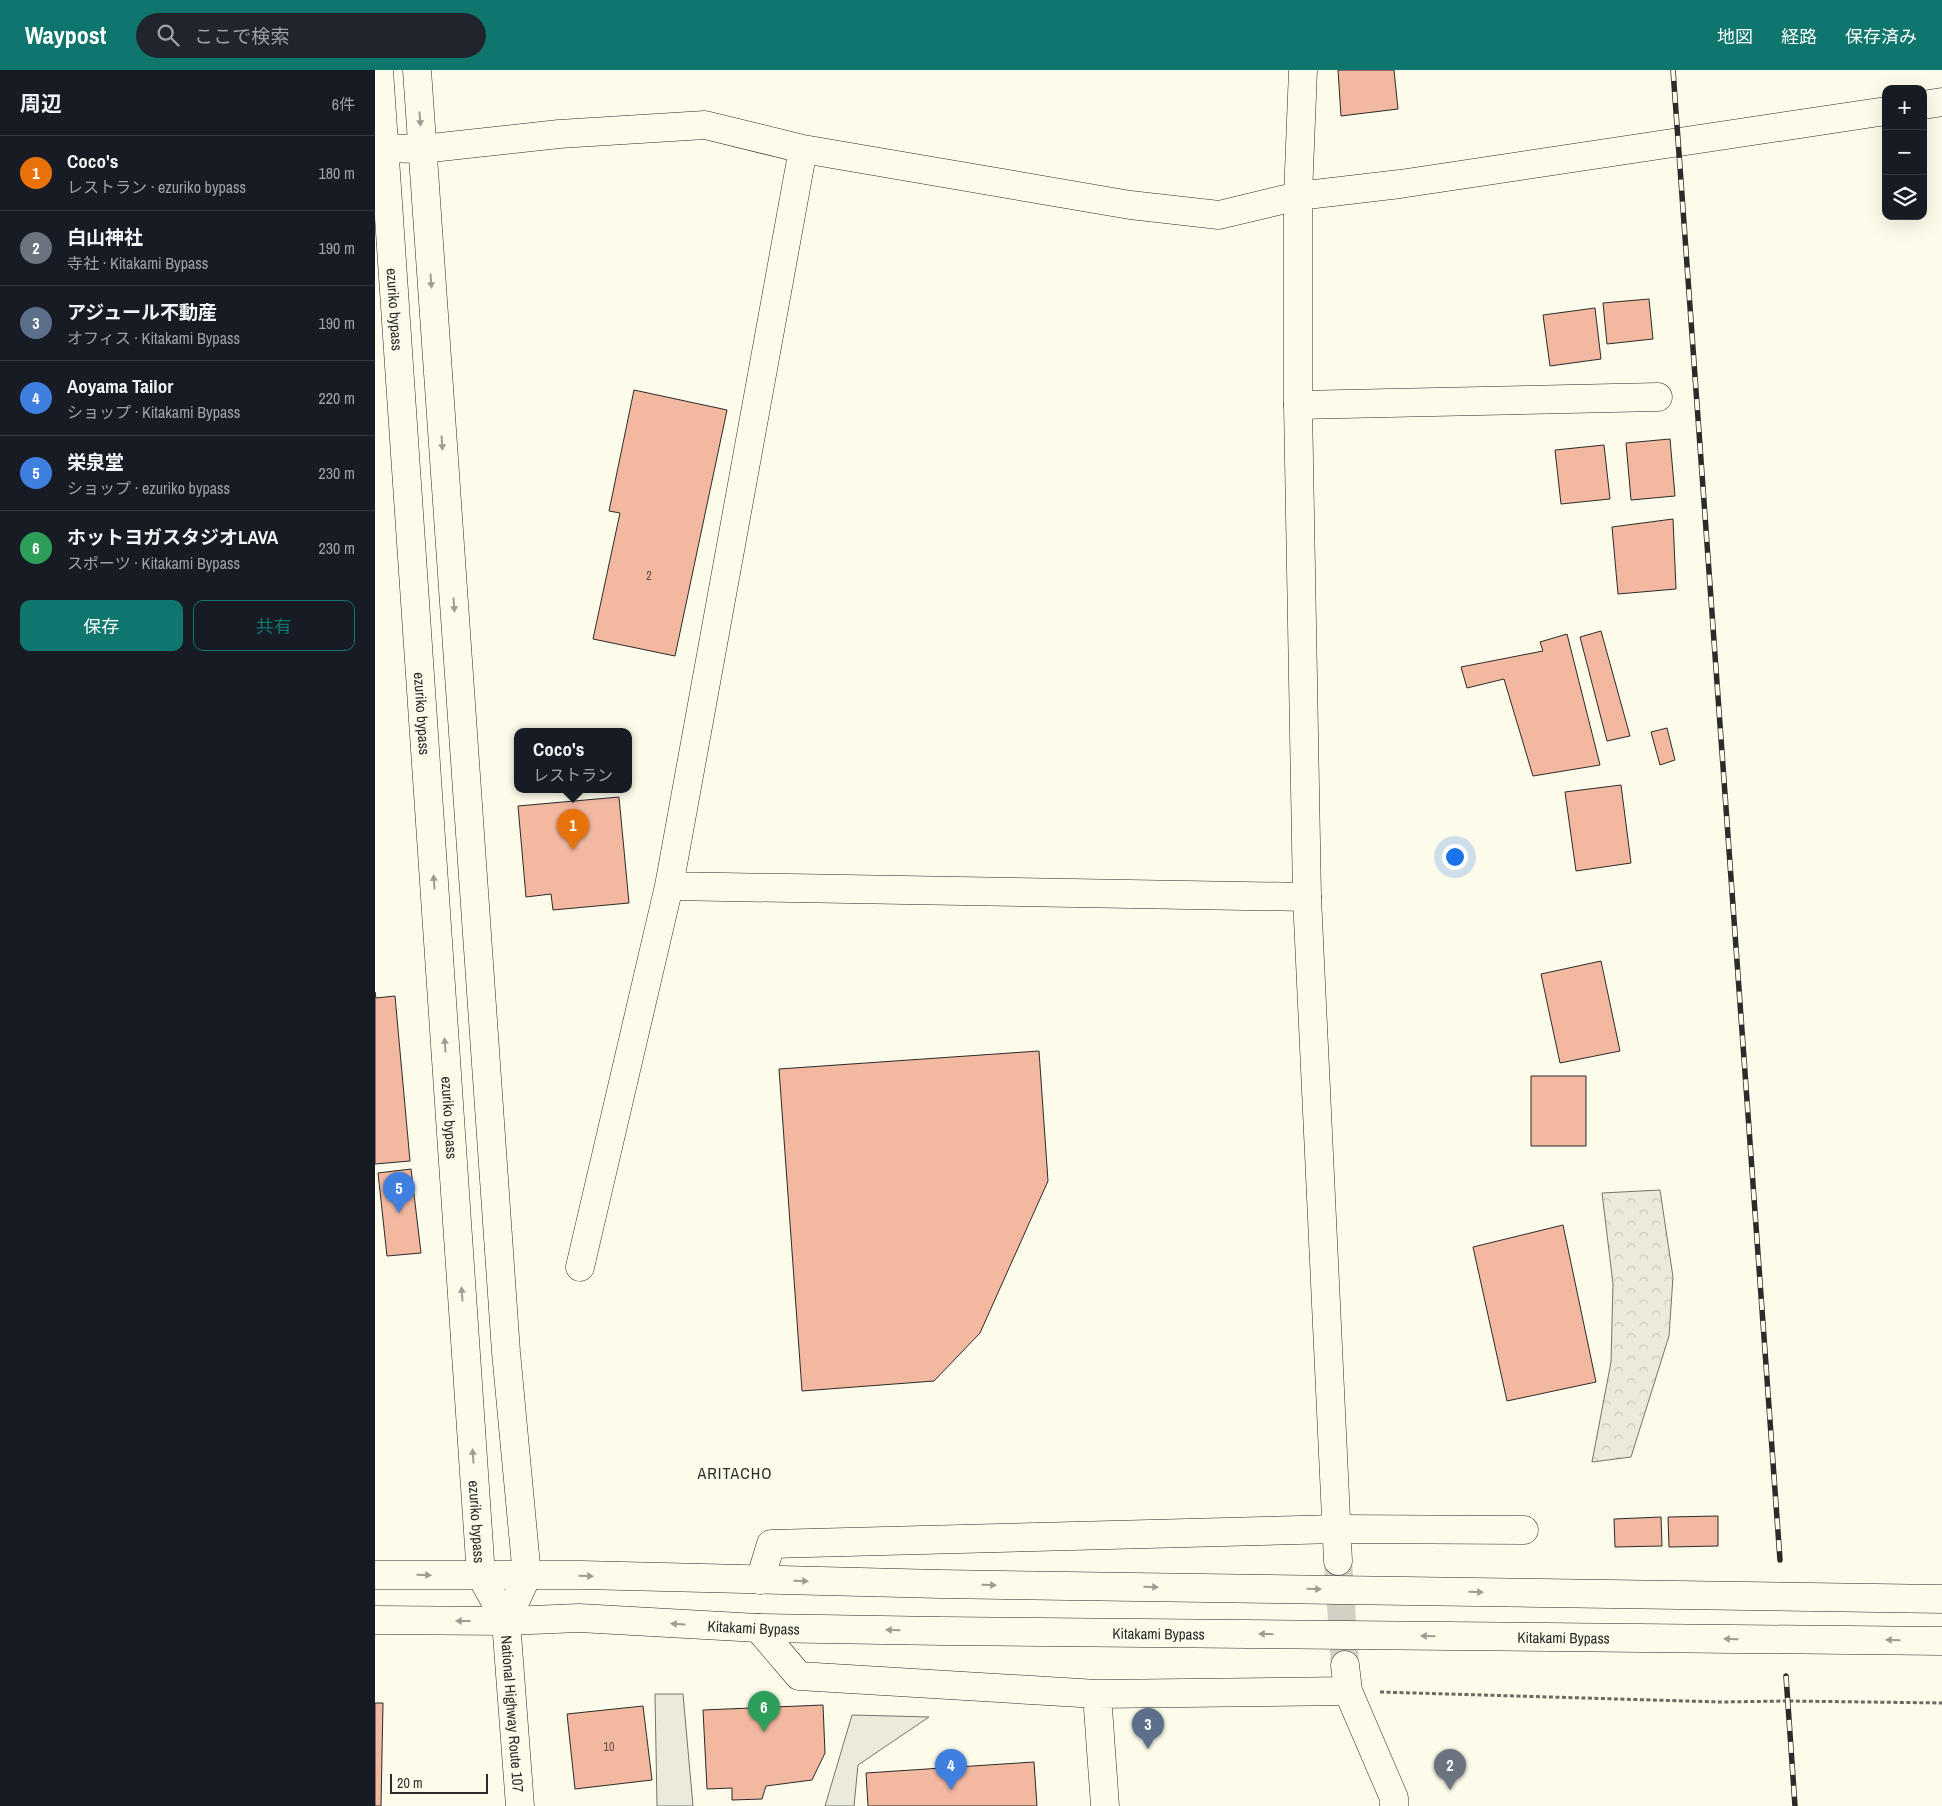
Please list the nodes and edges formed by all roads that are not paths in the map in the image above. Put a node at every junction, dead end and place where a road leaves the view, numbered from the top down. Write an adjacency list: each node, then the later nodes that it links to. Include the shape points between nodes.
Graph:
1 (379, 70): 7 (main road, ezuriko bypass)
2 (417, 70): 9 (main road, one-way to 9)
3 (1303, 70): 10 (main road)
4 (1942, 102): 5 (main road)
5 (1927, 104)
6 (1882, 112): 10 (main road, via 1410,183)
7 (380, 148): 9 (main road); 20 (main road, ezuriko bypass, one-way to 7)
8 (803, 148): 9 (main road, via 705,125 559,134); 10 (main road, via 1130,205 1219,215); 13 (main road)
9 (422, 149): 21 (main road, one-way to 21, via 505,1342)
10 (1298, 196): 12 (main road)
11 (1658, 397): 12 (main road)
12 (1299, 405): 14 (main road)
13 (669, 886): 14 (main road); 15 (main road)
14 (1307, 897): 16 (main road)
15 (580, 1267)
16 (1337, 1529): 17 (main road); 18 (main road); 22 (main road, via 771,1544)
17 (1524, 1530)
18 (1338, 1561)
19 (375, 1575): 20 (main road, one-way to 20)
20 (481, 1576): 21 (main road); 25 (main road, ezuriko bypass)
21 (527, 1576): 22 (main road, one-way to 22); 25 (main road)
22 (760, 1580): 23 (main road, one-way to 23)
23 (1942, 1598)
24 (375, 1620): 25 (main road, Kitakami Bypass, one-way to 24)
25 (506, 1621): 26 (main road, Kitakami Bypass, one-way to 25, via 579,1618); 29 (main road, National Highway Route 107)
26 (758, 1628): 27 (main road, Kitakami Bypass, one-way to 26); 28 (main road, via 799,1676)
27 (1942, 1640)
28 (1097, 1694): 30 (main road); 31 (main road, via 1347,1678 1394,1798)
29 (520, 1806)
30 (1105, 1806)
31 (1394, 1806)

